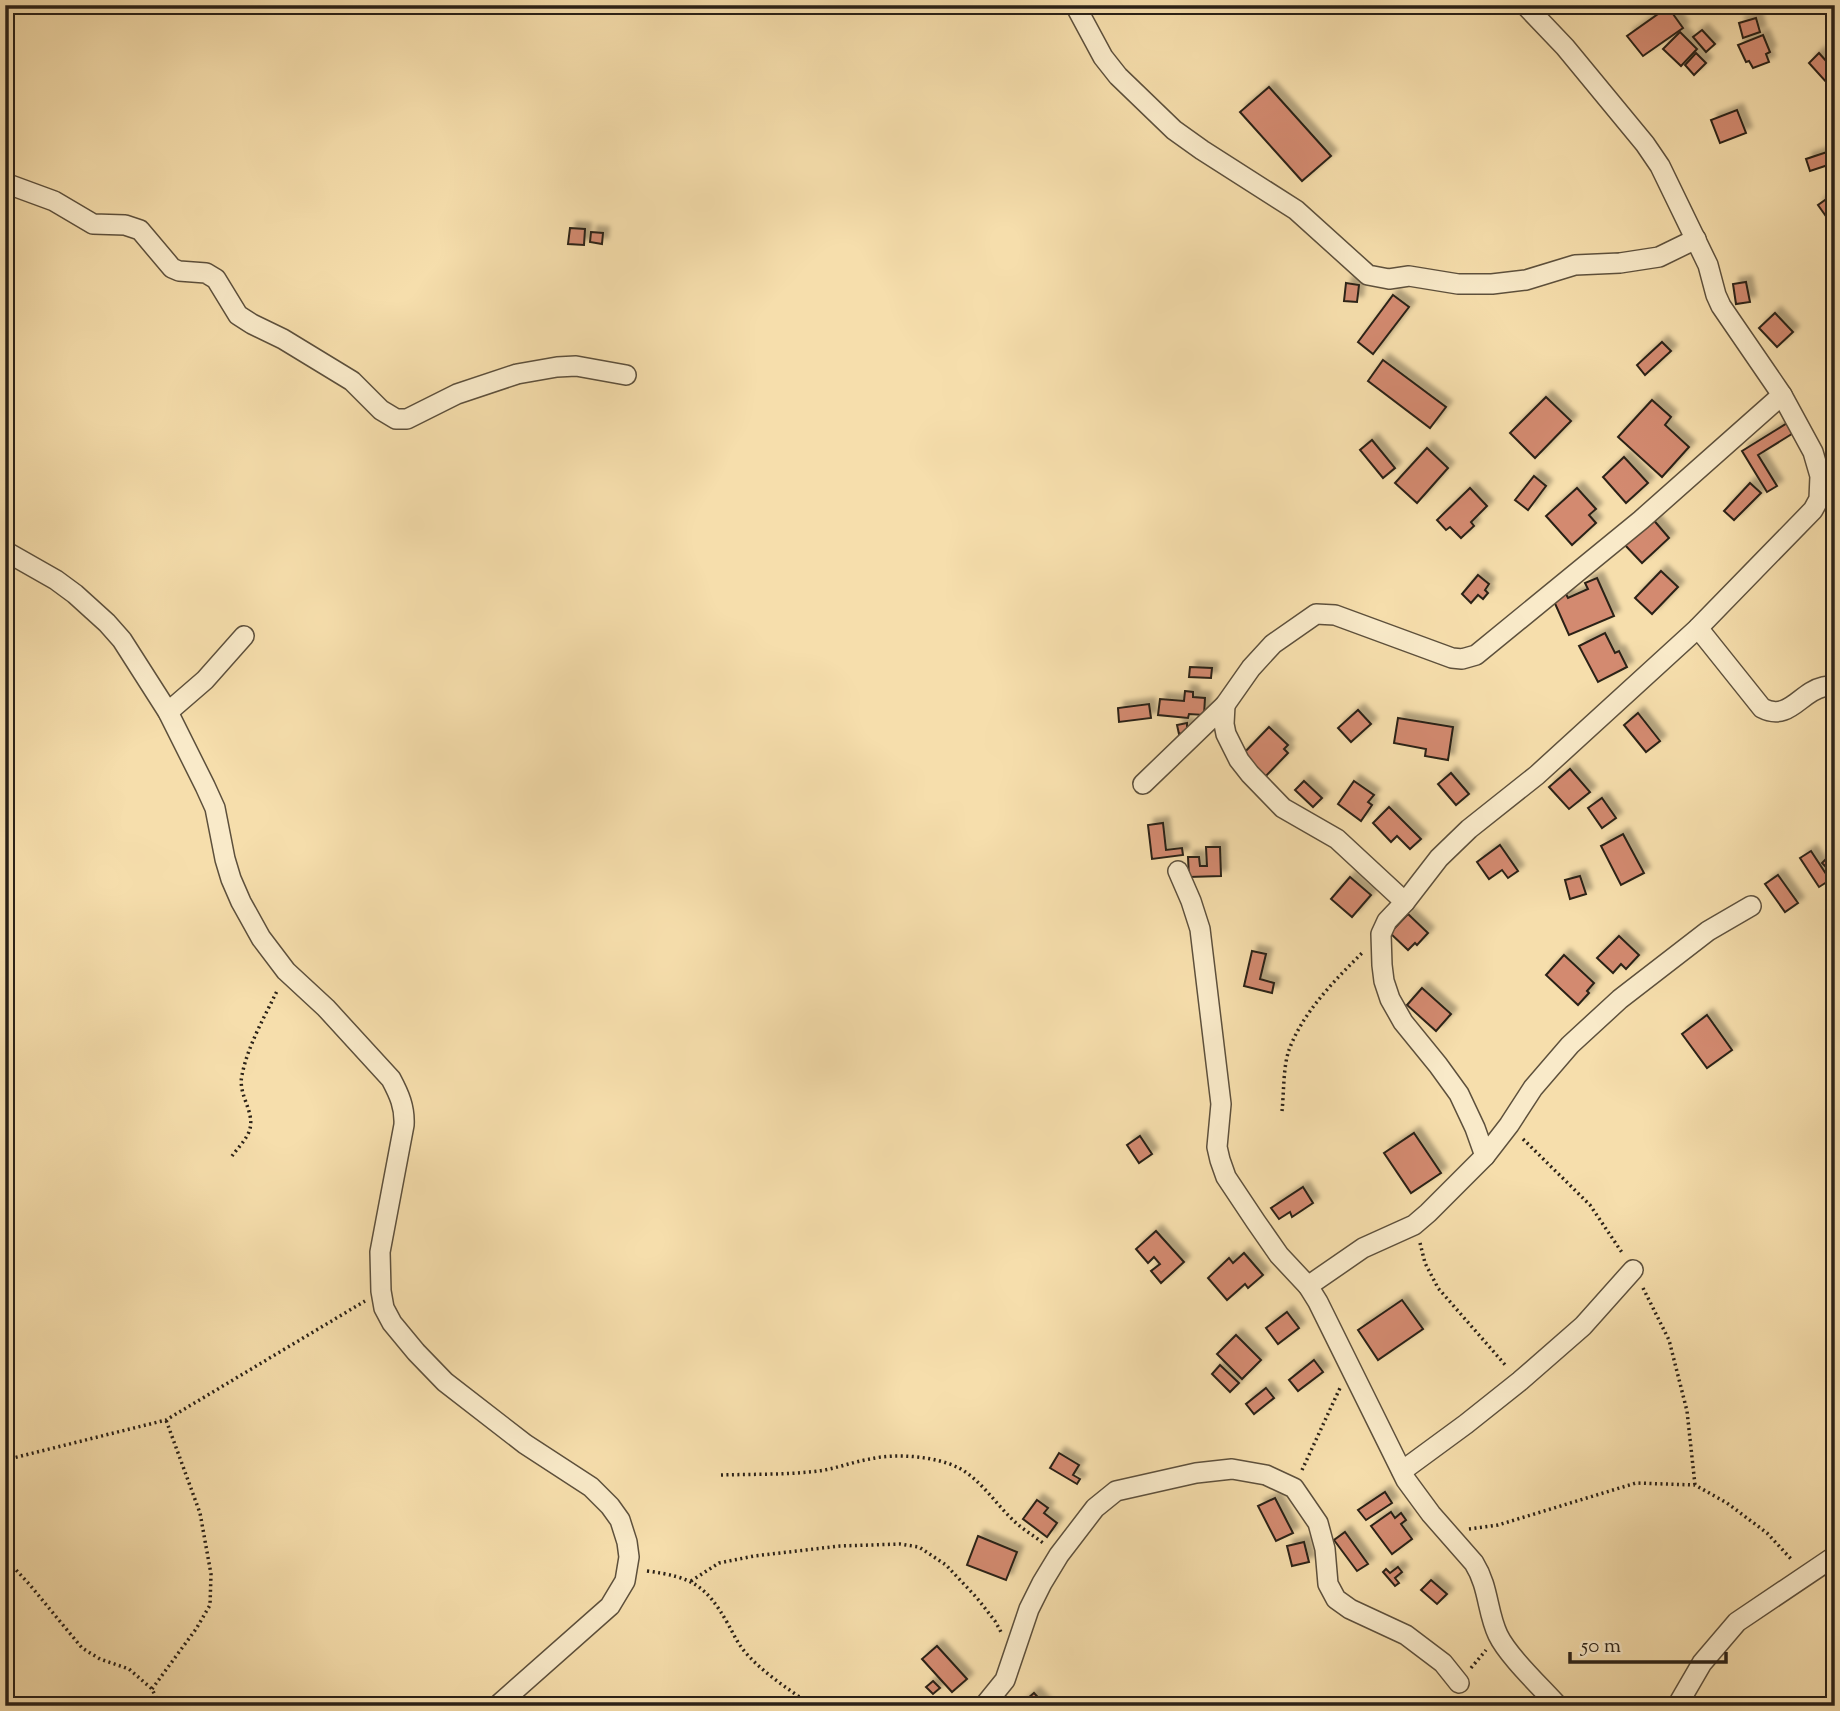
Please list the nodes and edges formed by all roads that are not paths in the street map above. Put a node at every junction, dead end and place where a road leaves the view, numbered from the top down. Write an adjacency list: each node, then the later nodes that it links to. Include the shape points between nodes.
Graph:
1 (1075, 5): 4 (street, via 1118,76 1174,130 1296,210 1368,275 1492,284 1526,280 1565,267 1659,257)
2 (1525, 5): 4 (street, via 1645,144)
3 (5, 183): 5 (street, via 54,201 93,224 140,230 172,268 216,279 238,315 352,381 396,419 407,419 457,394 517,374 576,366)
4 (1696, 239): 6 (street, via 1721,306)
5 (626, 375)
6 (1782, 395): 8 (street, via 1813,452 1820,476 1819,499); 11 (street, via 1641,520 1476,655 1451,658 1335,615 1316,614 1260,656)
7 (5, 551): 12 (street, via 56,580 107,623)
8 (1698, 628): 10 (street, via 1762,708 1771,712 1782,712 1821,687); 15 (street, via 1537,775 1469,829)
9 (244, 636): 12 (street, via 205,681)
10 (1835, 686)
11 (1225, 705): 13 (street); 15 (street, via 1226,734 1250,774 1283,808 1337,839)
12 (168, 712): 23 (street, via 215,808 225,859 261,938 286,971 391,1079 403,1105 404,1125 380,1252 381,1291 392,1323 445,1382 525,1444 592,1487 620,1520 629,1557 625,1581 610,1606)
13 (1143, 785)
14 (1178, 871): 19 (street, via 1200,929 1221,1104 1220,1160 1226,1177 1279,1255)
15 (1405, 902): 17 (street, via 1381,934 1384,981 1403,1022 1459,1094)
16 (1751, 906): 17 (street, via 1708,931 1620,999 1570,1045)
17 (1485, 1156): 19 (street, via 1414,1225 1363,1248)
18 (1633, 1270): 20 (street, via 1583,1326 1520,1381)
19 (1308, 1286): 20 (street)
20 (1402, 1471): 25 (street, via 1480,1573 1503,1642)
21 (1835, 1556): 26 (street, via 1737,1622 1702,1663)
22 (1459, 1683): 24 (street, via 1443,1663 1406,1635 1336,1599 1328,1584 1318,1523 1294,1488 1266,1475 1232,1469 1116,1491 1095,1508 1059,1555 1029,1609 1005,1680)
23 (497, 1706)
24 (984, 1706)
25 (1558, 1706)
26 (1677, 1706)

